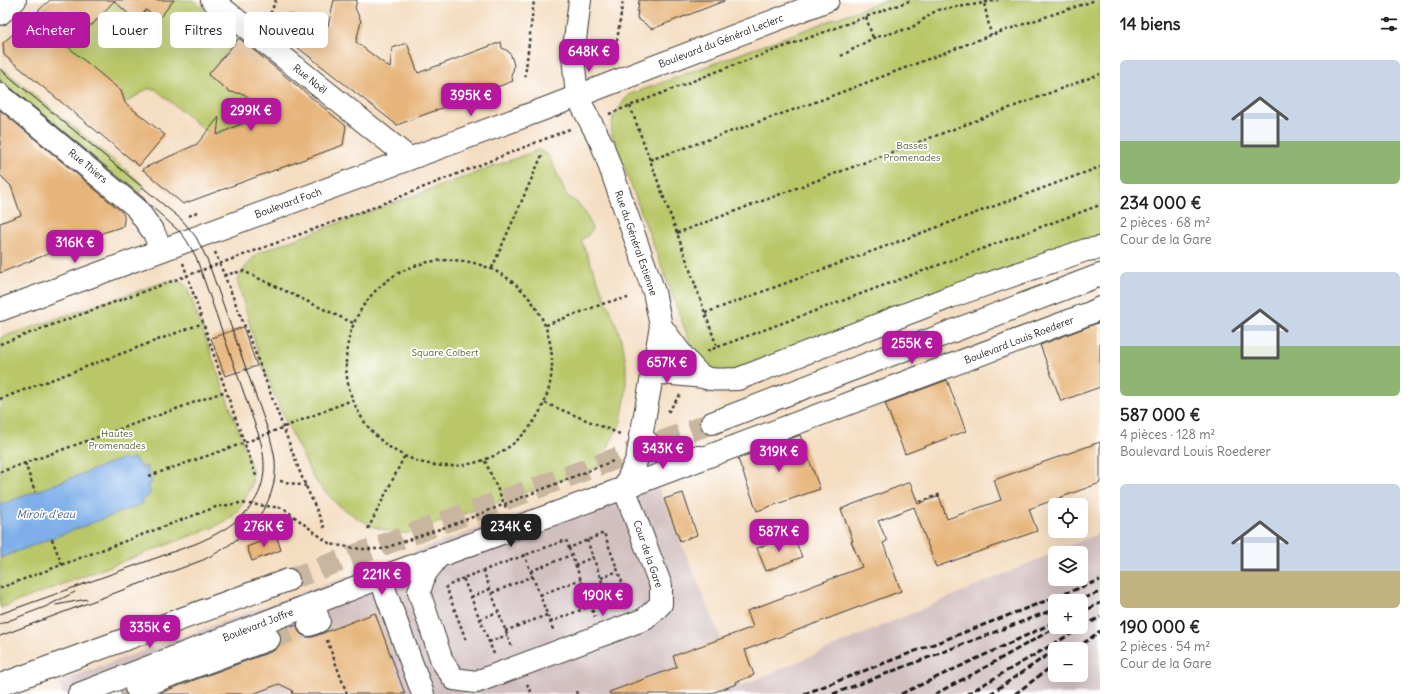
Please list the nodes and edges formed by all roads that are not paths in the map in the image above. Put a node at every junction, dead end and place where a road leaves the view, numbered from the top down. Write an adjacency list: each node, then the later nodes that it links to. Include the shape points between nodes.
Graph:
1 (14, 0): 5 (street)
2 (212, 0): 8 (street, Rue Noël)
3 (580, 0): 7 (street, via 573,56)
4 (828, 0): 7 (street, Boulevard du Général Leclerc)
5 (0, 14)
6 (0, 94): 10 (street, Rue Thiers, via 135,206 154,233)
7 (577, 96): 8 (street, Boulevard Foch); 14 (street, Rue du Général Estienne, via 602,144 654,292)
8 (409, 158): 10 (street, Boulevard Foch)
9 (1100, 248): 16 (street, via 1086,250 950,297 738,379 717,380)
10 (161, 250): 13 (street, Boulevard Foch)
11 (1100, 274): 17 (street)
12 (1100, 308): 19 (street, Boulevard Louis Roederer)
13 (0, 310)
14 (660, 326): 15 (street, Rue du Général Estienne); 16 (street)
15 (652, 372): 16 (street); 18 (street, Rue du Général Estienne)
16 (697, 374)
17 (712, 423)
18 (642, 428): 19 (street, via 655,450 678,457); 20 (street, Rue du Général Estienne, via 637,459)
19 (706, 457): 20 (street, Boulevard Louis Roederer)
20 (624, 488): 21 (street); 21 (street, Cour de la Gare, via 661,586 661,604 645,619 476,682 454,679 442,661 419,592 425,574)
21 (438, 557): 22 (street, Boulevard Joffre)
22 (385, 576): 27 (street, Boulevard Joffre, via 314,617); 28 (street, via 385,591)
23 (288, 580): 25 (street)
24 (269, 639): 26 (street)
25 (0, 685)
26 (133, 689)
27 (79, 694)
28 (423, 694)

